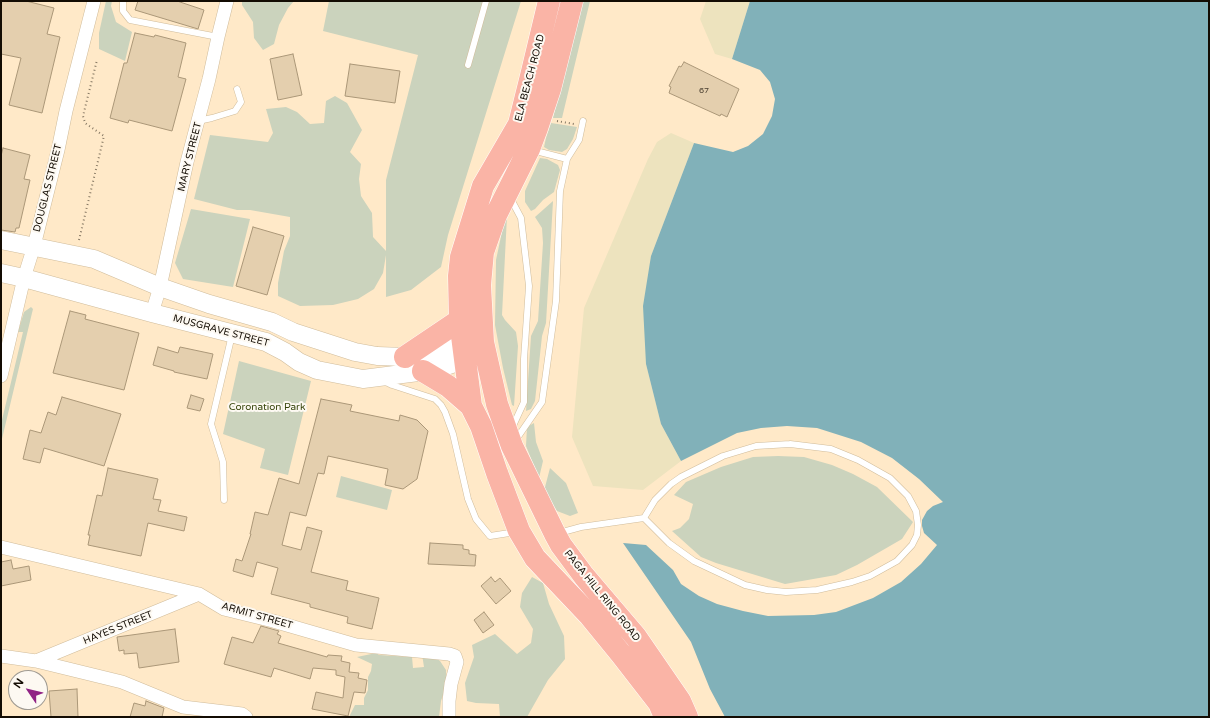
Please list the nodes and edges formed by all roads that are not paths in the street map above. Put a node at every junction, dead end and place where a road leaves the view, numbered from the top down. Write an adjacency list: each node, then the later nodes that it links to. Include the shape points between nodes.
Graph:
1 (94, 1): 16 (street, DOUGLAS STREET)
2 (123, 1): 7 (lane, via 123,11 130,20)
3 (227, 1): 7 (street, MARY STREET)
4 (486, 1): 8 (lane)
5 (549, 1): 21 (highway, ELA BEACH ROAD, via 519,124 483,186 464,245 459,276)
6 (572, 1): 12 (highway, ELA BEACH ROAD, via 550,89)
7 (218, 37): 10 (street, MARY STREET)
8 (468, 65)
9 (237, 89): 10 (lane, via 241,102 234,111)
10 (198, 121): 19 (street, MARY STREET)
11 (581, 123): 13 (lane, via 579,140)
12 (529, 149): 13 (lane); 14 (highway, ELA BEACH ROAD)
13 (567, 160): 31 (lane, via 560,192 556,301 542,402)
14 (506, 196): 24 (highway, ELA BEACH ROAD, via 496,215 483,252); 31 (lane, via 521,218 529,286 524,402)
15 (1, 240): 16 (street, MUSGRAVE STREET)
16 (34, 246): 18 (street, DOUGLAS STREET); 19 (street, MUSGRAVE STREET, via 94,259)
17 (1, 273): 18 (street, MUSGRAVE STREET)
18 (24, 278): 20 (street, MUSGRAVE STREET); 28 (street, DOUGLAS STREET)
19 (160, 287): 20 (street, MARY STREET); 22 (street, MUSGRAVE STREET, via 272,322)
20 (152, 313): 25 (street, MUSGRAVE STREET, via 266,342)
21 (460, 320): 24 (highway, ELA BEACH ROAD); 26 (highway)
22 (293, 332): 25 (street); 26 (street, MUSGRAVE STREET, via 355,352)
23 (231, 339): 32 (lane, via 212,424 223,462)
24 (474, 351): 26 (street, MUSGRAVE STREET); 27 (street, MUSGRAVE STREET, via 434,370); 30 (highway); 31 (highway, PAGA HILL RING ROAD)
25 (285, 352): 29 (street, MUSGRAVE STREET, via 299,362 323,371 363,379)
26 (405, 357)
27 (423, 371): 29 (street, MUSGRAVE STREET); 30 (highway, via 448,386)
28 (1, 376)
29 (377, 377): 34 (lane, via 392,385 435,399 441,405 453,434 468,499 476,519 490,536)
30 (474, 411): 34 (highway)
31 (511, 441): 35 (highway, PAGA HILL RING ROAD)
32 (224, 500)
33 (644, 518): 33 (lane, via 669,543 694,561 745,585 786,592 816,590 870,576 897,562 917,535 918,525 913,504 890,478 858,460 831,450 790,444 756,446 724,456 681,477 655,500); 35 (lane, via 581,527)
34 (519, 531): 37 (highway)
35 (558, 540): 37 (highway); 44 (highway, PAGA HILL RING ROAD, via 584,576 636,637 680,701)
36 (1, 547): 38 (street, ARMIT STREET)
37 (535, 558): 43 (highway, via 622,654 659,703)
38 (199, 594): 40 (street, HAYES STREET); 42 (street, ARMIT STREET, via 224,609 356,645 455,656 457,662 451,684)
39 (1, 656): 40 (street)
40 (36, 661): 41 (street, via 122,682 183,707 242,714)
41 (246, 717)
42 (449, 717)
43 (665, 717)
44 (687, 717)

